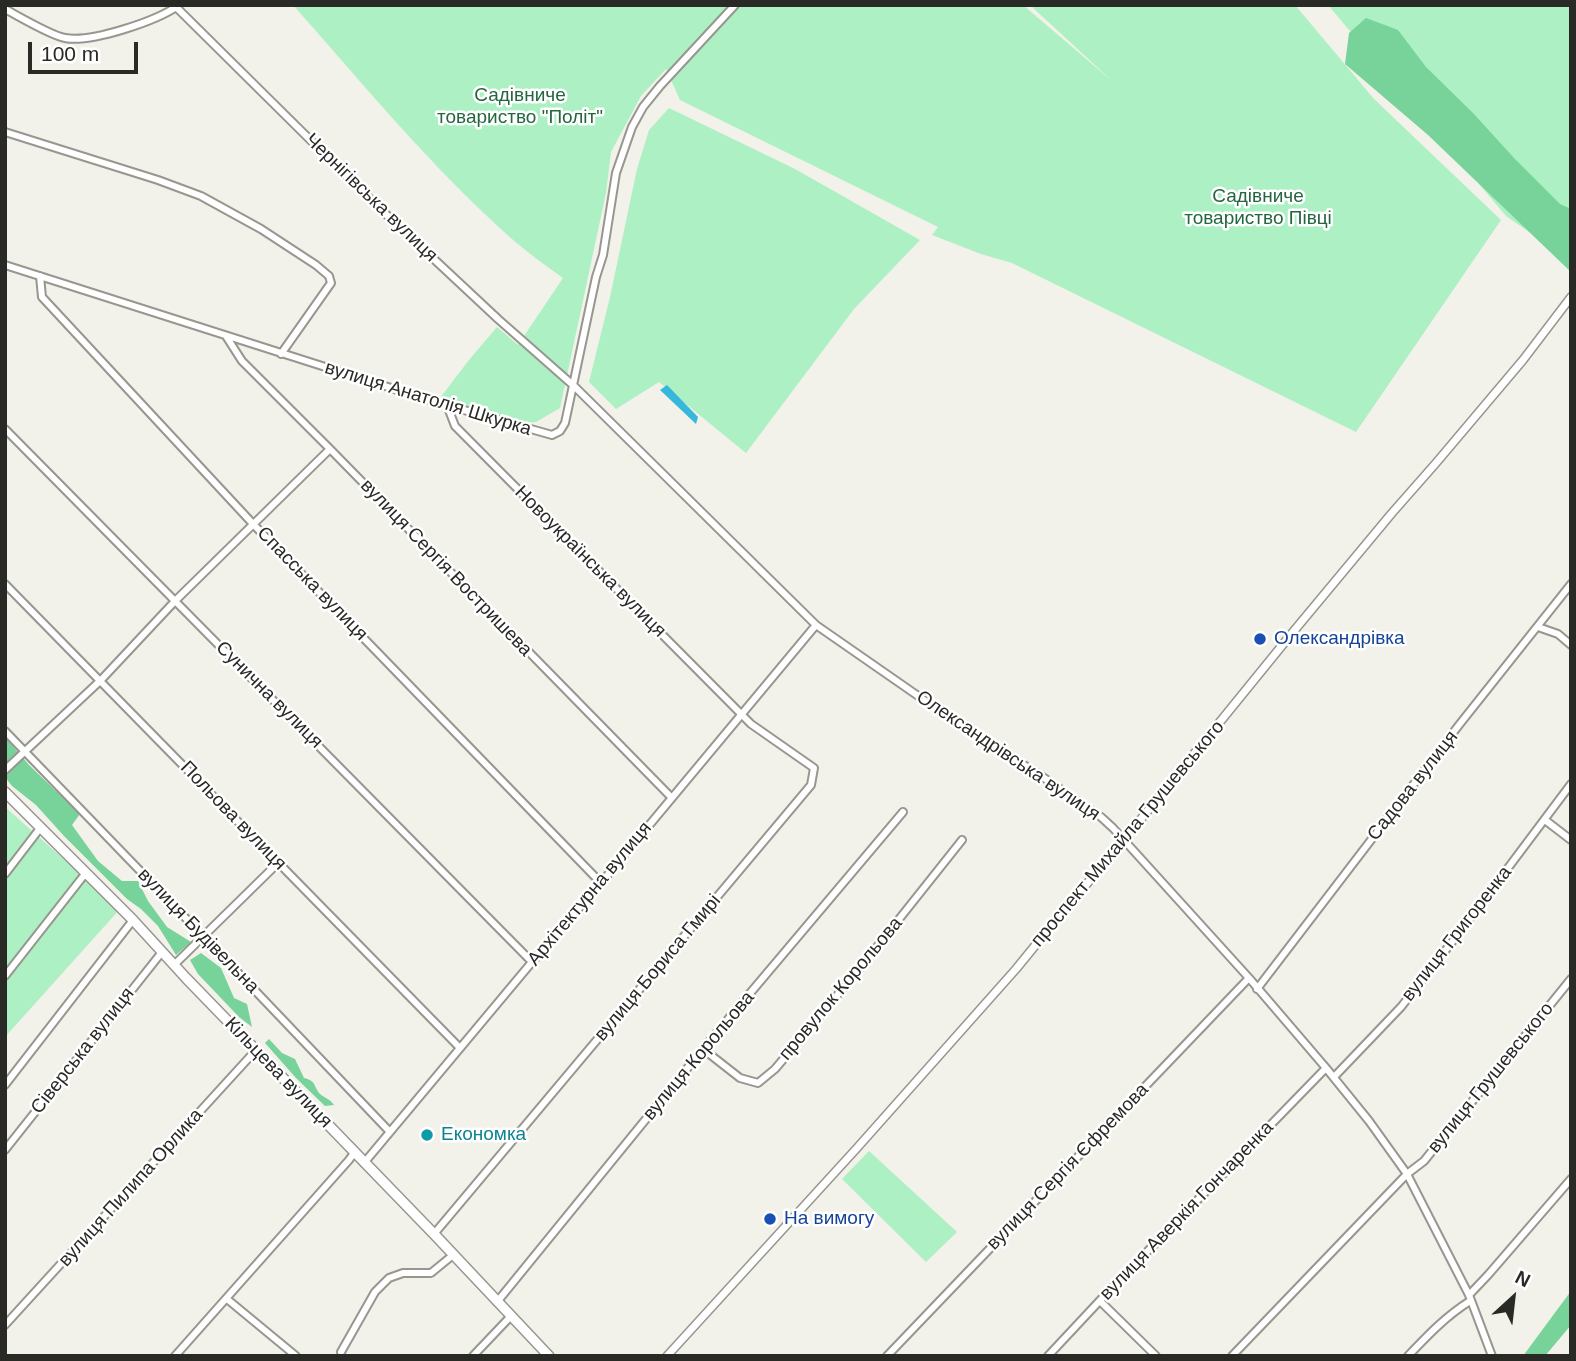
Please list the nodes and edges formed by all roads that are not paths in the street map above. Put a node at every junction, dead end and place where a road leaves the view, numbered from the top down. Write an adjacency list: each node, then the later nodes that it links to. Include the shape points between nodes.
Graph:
1 (735, 5): 10 (street, вулиця Анатолія Шкурка, via 643,107 632,127 616,173)
2 (176, 6): 3 (street, via 149,22 85,39 63,38); 10 (street, Чернігівська вулиця, via 375,204)
3 (5, 9)
4 (5, 132): 9 (street, via 185,189 261,229 316,265 331,283)
5 (5, 265): 6 (street, вулиця Анатолія Шкурка)
6 (40, 276): 8 (street, вулиця Анатолія Шкурка); 14 (street, Спасська вулиця, via 42,297)
7 (1571, 297): 33 (street, проспект Михайла Грушевського)
8 (226, 336): 9 (street, вулиця Анатолія Шкурка); 13 (street, вулиця Сергія Востришева, via 242,361)
9 (281, 354): 11 (street, вулиця Анатолія Шкурка)
10 (574, 386): 11 (street, вулиця Анатолія Шкурка, via 565,424 552,435); 18 (street, Олександрівська вулиця)
11 (447, 405): 22 (street, Новоукраїнська вулиця, via 455,426)
12 (5, 429): 17 (street, Сунична вулиця)
13 (330, 449): 14 (street); 28 (street, вулиця Сергія Востришева)
14 (254, 525): 17 (street); 38 (street, Спасська вулиця)
15 (5, 584): 21 (street, Польова вулиця)
16 (1571, 584): 19 (street, Садова вулиця)
17 (176, 600): 21 (street); 42 (street, Сунична вулиця)
18 (817, 625): 22 (street, Архітектурна вулиця); 33 (street, Олександрівська вулиця, via 1101,817)
19 (1538, 627): 20 (street); 47 (street, Садова вулиця)
20 (1571, 645)
21 (101, 680): 24 (street); 35 (street, Польова вулиця)
22 (741, 713): 28 (street, Архітектурна вулиця); 60 (street, вулиця Бориса Гмирі, via 814,768 811,785)
23 (5, 732): 24 (street, вулиця Будівельна)
24 (25, 752): 25 (street); 40 (street, вулиця Будівельна)
25 (5, 770)
26 (1571, 784): 30 (street, вулиця Григоренка)
27 (5, 792): 31 (main road, Кільцева вулиця)
28 (671, 797): 38 (street, Архітектурна вулиця)
29 (903, 812): 49 (street, вулиця Корольова)
30 (1545, 820): 34 (street); 52 (street, вулиця Григоренка, via 1401,1007)
31 (41, 827): 36 (main road, Кільцева вулиця); 37 (street)
32 (962, 840): 49 (street, провулок Корольова, via 861,967 763,1079 758,1083 740,1078)
33 (1124, 840): 45 (street, Олександрівська вулиця); 73 (street, проспект Михайла Грушевського, via 1016,970)
34 (1571, 840)
35 (278, 863): 40 (street); 48 (street, Польова вулиця)
36 (85, 873): 39 (main road, Кільцева вулиця); 44 (street)
37 (5, 874)
38 (601, 883): 42 (street, Архітектурна вулиця)
39 (133, 920): 41 (main road, Кільцева вулиця); 53 (street)
40 (204, 936): 43 (street); 54 (street, вулиця Будівельна)
41 (162, 951): 43 (main road, Кільцева вулиця); 55 (street, Сіверська вулиця)
42 (532, 962): 48 (street, Архітектурна вулиця)
43 (174, 965): 50 (main road, Кільцева вулиця)
44 (5, 976)
45 (1249, 978): 47 (street, Олександрівська вулиця); 74 (street, вулиця Сергія Єфремова)
46 (1571, 979): 58 (street, вулиця Грушевського, via 1424,1161)
47 (1257, 989): 51 (street, Олександрівська вулиця)
48 (460, 1048): 54 (street, Архітектурна вулиця)
49 (704, 1049): 65 (street, вулиця Корольова)
50 (256, 1050): 56 (main road, Кільцева вулиця); 67 (street, вулиця Пилипа Орлика)
51 (1326, 1068): 52 (street, Олександрівська вулиця); 64 (street, вулиця Аверкія Гончаренка)
52 (1334, 1077): 58 (street, Олександрівська вулиця)
53 (5, 1085)
54 (390, 1132): 57 (street, Архітектурна вулиця)
55 (5, 1150)
56 (354, 1153): 57 (main road, Кільцева вулиця); 63 (street)
57 (364, 1163): 60 (main road, Кільцева вулиця)
58 (1407, 1174): 62 (street, Олександрівська вулиця); 77 (street, вулиця Грушевського)
59 (1571, 1179): 62 (street)
60 (434, 1234): 61 (main road, Кільцева вулиця)
61 (453, 1255): 65 (main road, Кільцева вулиця); 68 (street, via 431,1273 389,1278 375,1292)
62 (1469, 1298): 78 (street); 79 (street, Олександрівська вулиця)
63 (226, 1299): 69 (street); 70 (street)
64 (1100, 1301): 75 (street, вулиця Аверкія Гончаренка); 76 (street)
65 (497, 1302): 66 (main road, Кільцева вулиця)
66 (511, 1316): 71 (street); 72 (main road, Кільцева вулиця)
67 (5, 1325)
68 (341, 1352)
69 (176, 1356)
70 (296, 1356)
71 (473, 1356)
72 (549, 1356)
73 (667, 1356)
74 (887, 1356)
75 (1048, 1356)
76 (1156, 1356)
77 (1233, 1356)
78 (1408, 1356)
79 (1492, 1356)

